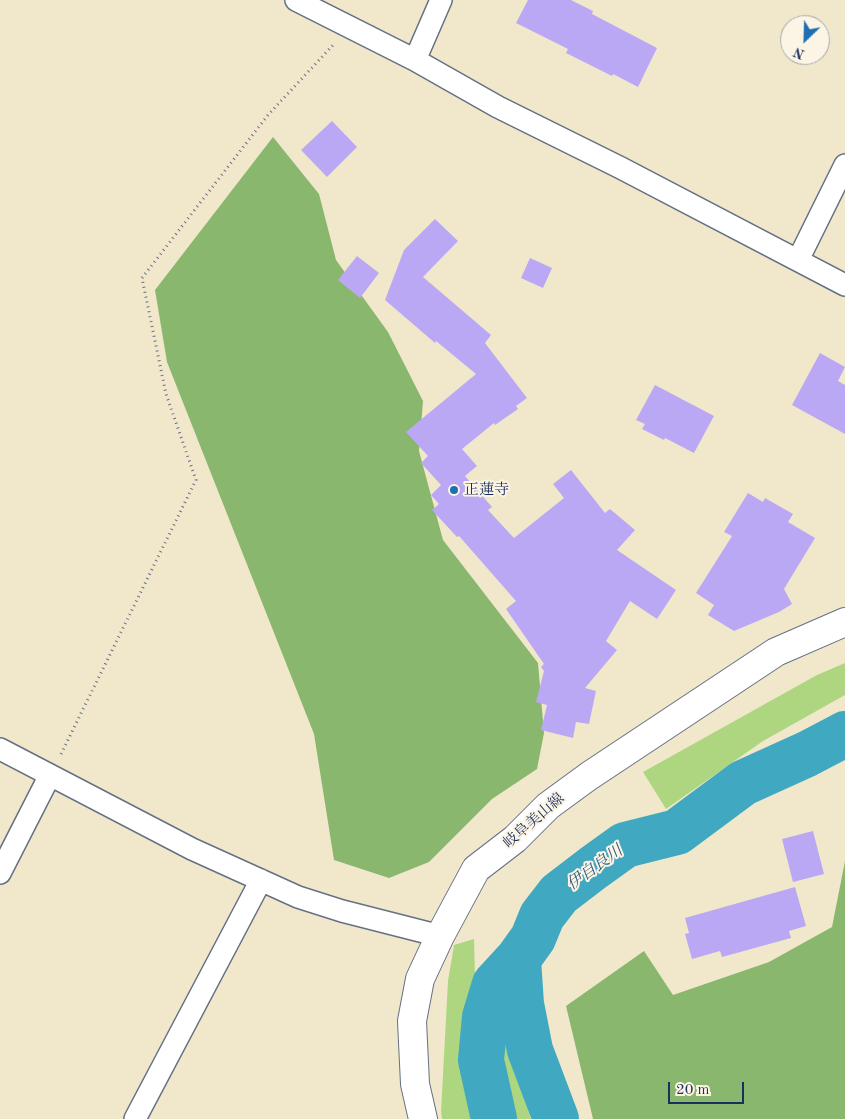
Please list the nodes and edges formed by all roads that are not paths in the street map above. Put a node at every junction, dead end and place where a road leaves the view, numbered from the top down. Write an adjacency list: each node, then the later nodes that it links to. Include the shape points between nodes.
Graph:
1 (296, 0): 3 (street)
2 (441, 0): 3 (street)
3 (415, 60): 5 (street, via 498,107)
4 (845, 165): 5 (street)
5 (798, 260): 6 (street)
6 (845, 285)
7 (845, 622): 12 (main road, 岐阜美山線, via 776,652 548,806 515,839 476,869)
8 (0, 748): 9 (street)
9 (50, 775): 10 (street); 11 (street, via 192,849)
10 (0, 873)
11 (261, 880): 12 (street, via 298,897 342,911); 13 (street)
12 (440, 936): 14 (main road, 岐阜美山線, via 420,979 412,1021 415,1084)
13 (135, 1119)
14 (423, 1119)

